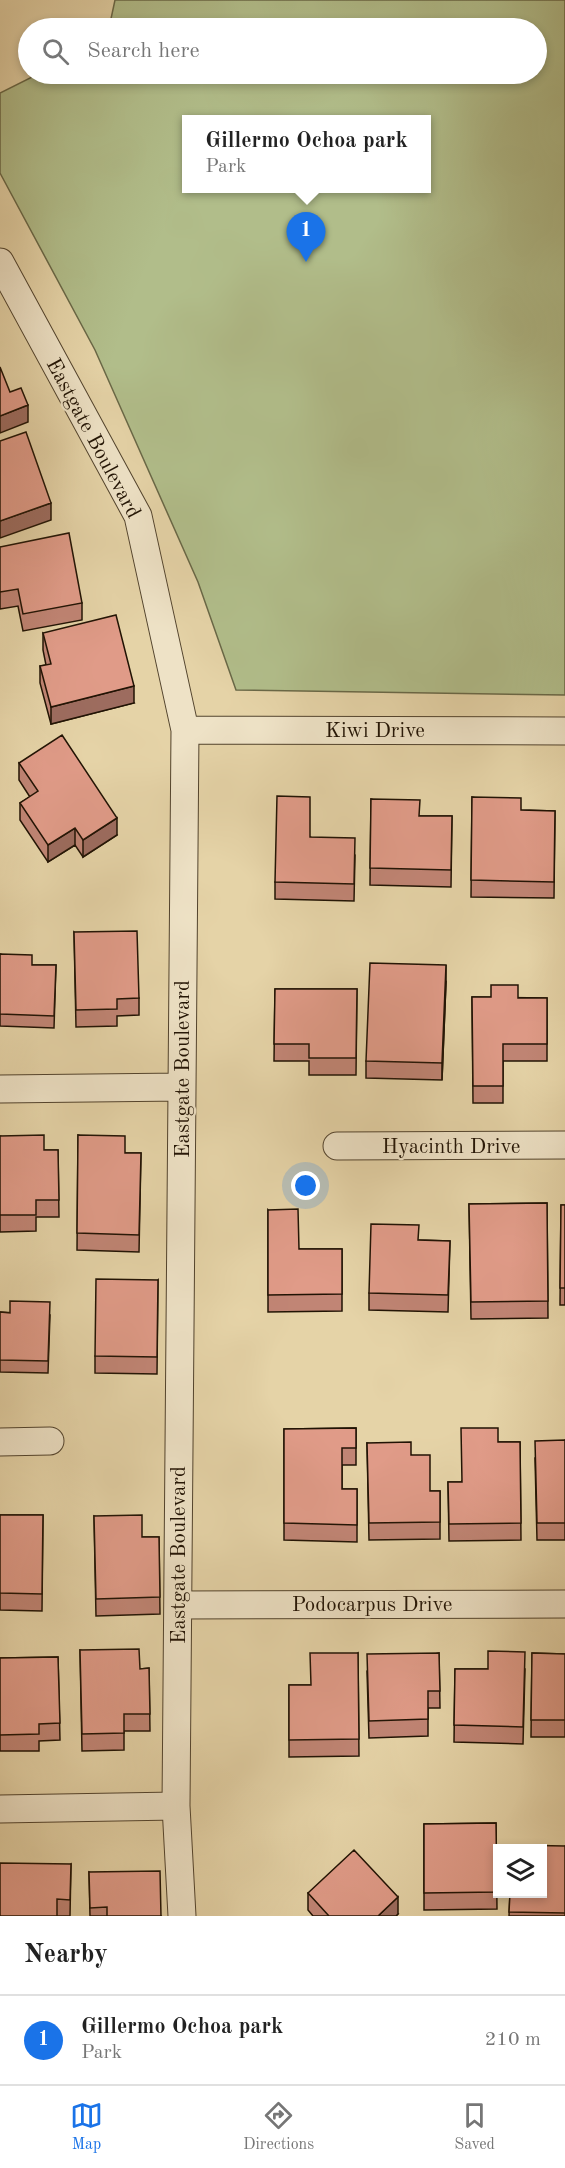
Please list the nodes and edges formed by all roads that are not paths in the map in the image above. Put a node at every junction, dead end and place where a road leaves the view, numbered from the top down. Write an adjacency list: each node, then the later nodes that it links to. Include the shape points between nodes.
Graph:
1 (0, 264): 2 (street, Eastgate Boulevard, via 138,516)
2 (185, 730): 3 (street, Kiwi Drive); 4 (street, Eastgate Boulevard)
3 (565, 731)
4 (182, 1088): 5 (street); 11 (street, Eastgate Boulevard)
5 (0, 1089)
6 (565, 1145): 7 (street, Hyacinth Drive)
7 (338, 1146)
8 (50, 1441): 9 (street)
9 (0, 1442)
10 (565, 1604): 11 (street, Podocarpus Drive)
11 (178, 1605): 12 (street, Eastgate Boulevard)
12 (177, 1806): 13 (street); 14 (street, Eastgate Boulevard)
13 (0, 1809)
14 (182, 1916)

